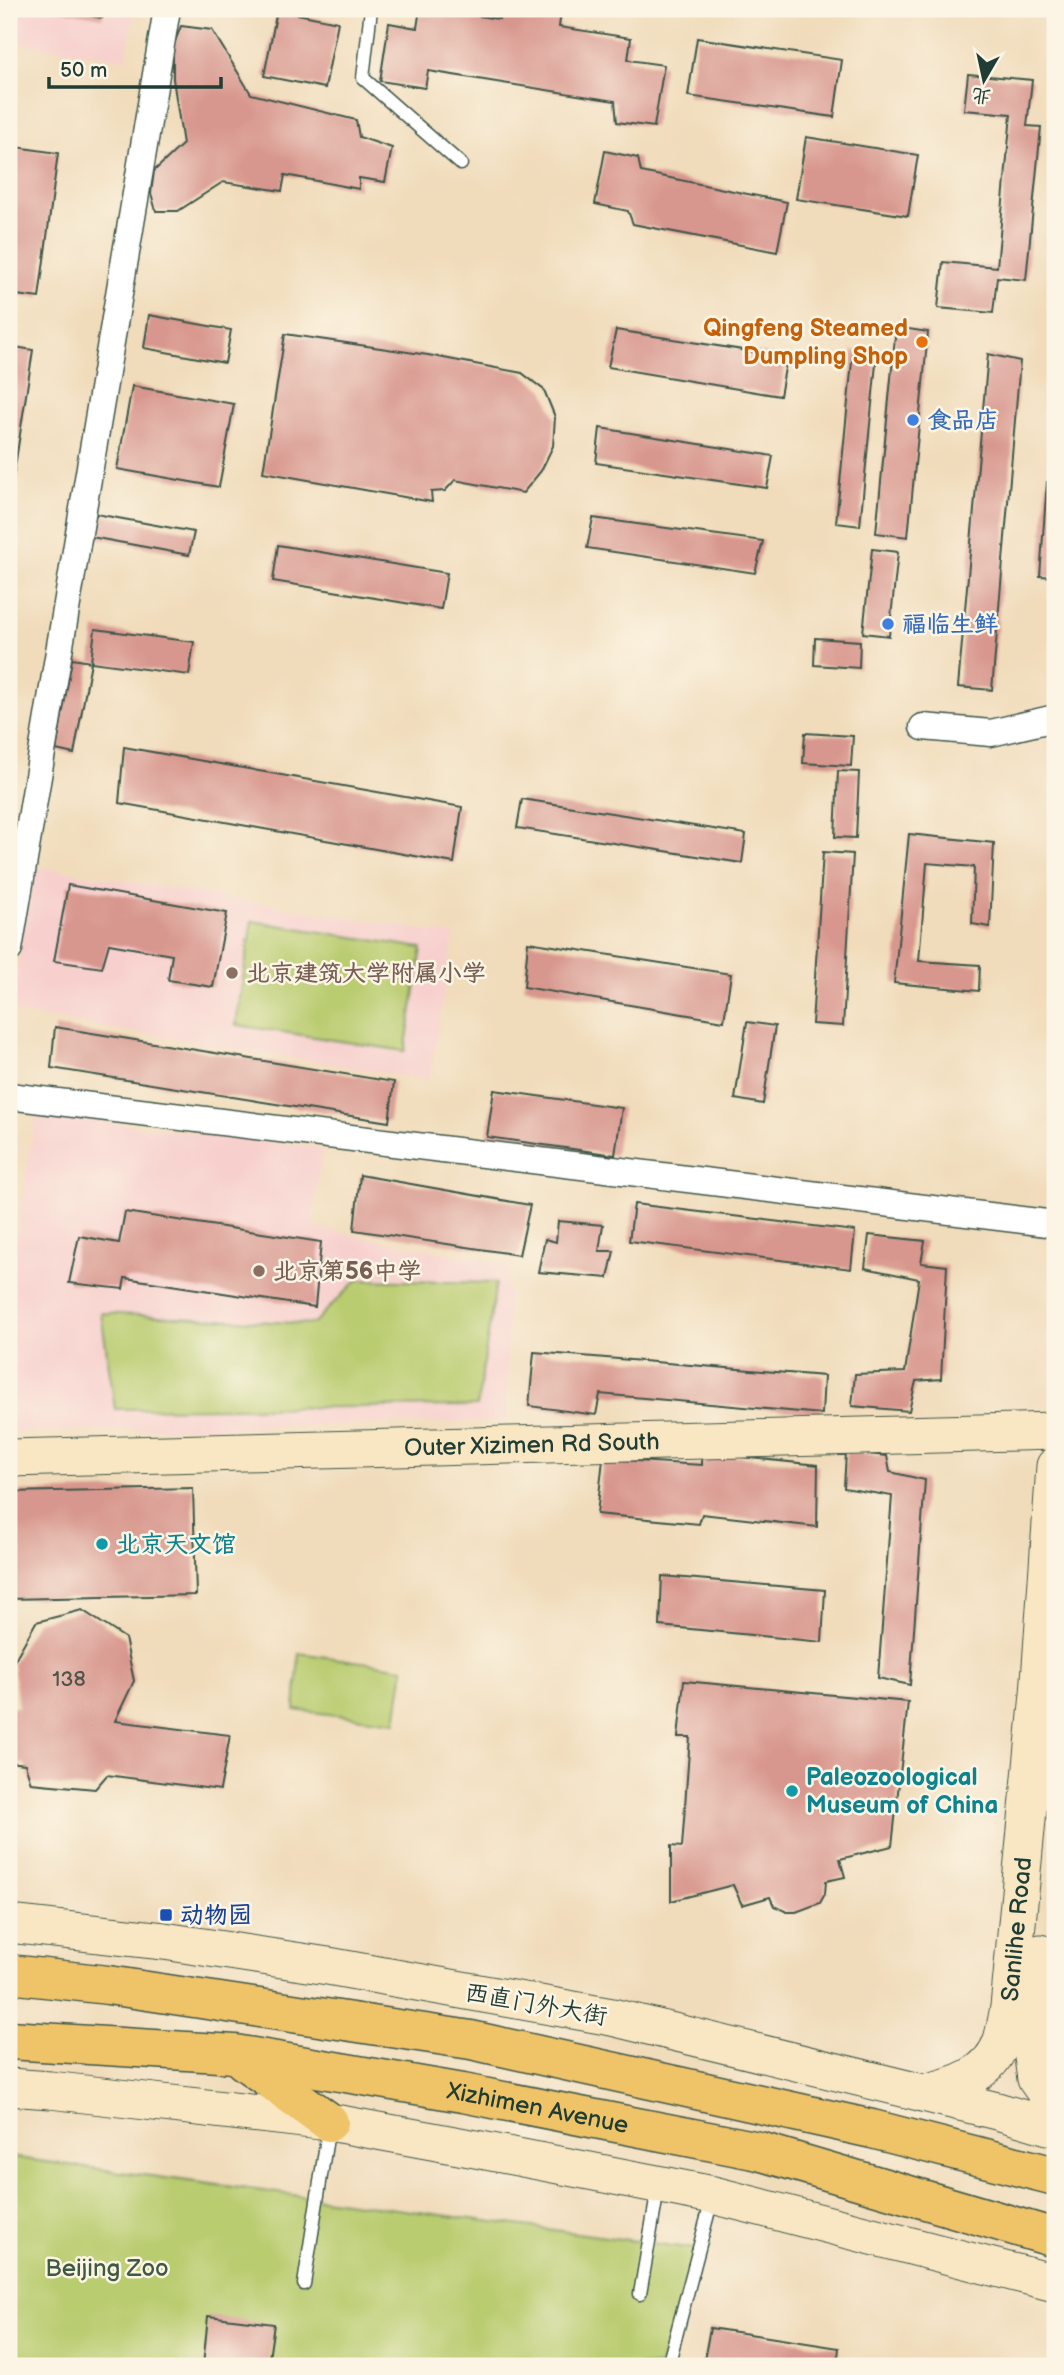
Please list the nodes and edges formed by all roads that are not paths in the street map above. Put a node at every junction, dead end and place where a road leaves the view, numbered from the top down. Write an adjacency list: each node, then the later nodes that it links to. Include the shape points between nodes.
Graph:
1 (167, 9): 6 (street)
2 (371, 9): 3 (lane, via 363,78)
3 (461, 164)
4 (1055, 718): 5 (street, via 991,733)
5 (923, 727)
6 (9, 948)
7 (9, 1096): 8 (street)
8 (1055, 1224)
9 (1055, 1431): 10 (street, Outer Xizimen Rd South)
10 (9, 1458)
11 (1055, 1466): 12 (street, Sanlihe Road)
12 (1044, 1710): 19 (street, Sanlihe Road, via 1002,2043 986,2067 967,2081)
13 (1055, 1774): 20 (street, Sanlihe Road, via 1032,2050 1037,2079)
14 (9, 1924): 19 (street, 西直门外大街, via 328,1966 612,2017)
15 (9, 1974): 23 (highway, Xizhimen Avenue, via 471,2040 872,2129)
16 (9, 2040): 17 (highway, Xizhimen Avenue)
17 (236, 2054): 21 (highway); 26 (highway, Xizhimen Avenue, via 760,2151)
18 (9, 2087): 21 (street)
19 (922, 2093): 22 (street, 西直门外大街)
20 (1055, 2106)
21 (329, 2122): 24 (street); 28 (lane)
22 (1055, 2129)
23 (1055, 2176)
24 (659, 2185): 25 (street); 29 (lane)
25 (713, 2195): 27 (street); 30 (lane)
26 (1055, 2238)
27 (1055, 2283)
28 (304, 2284)
29 (640, 2294)
30 (668, 2366)

